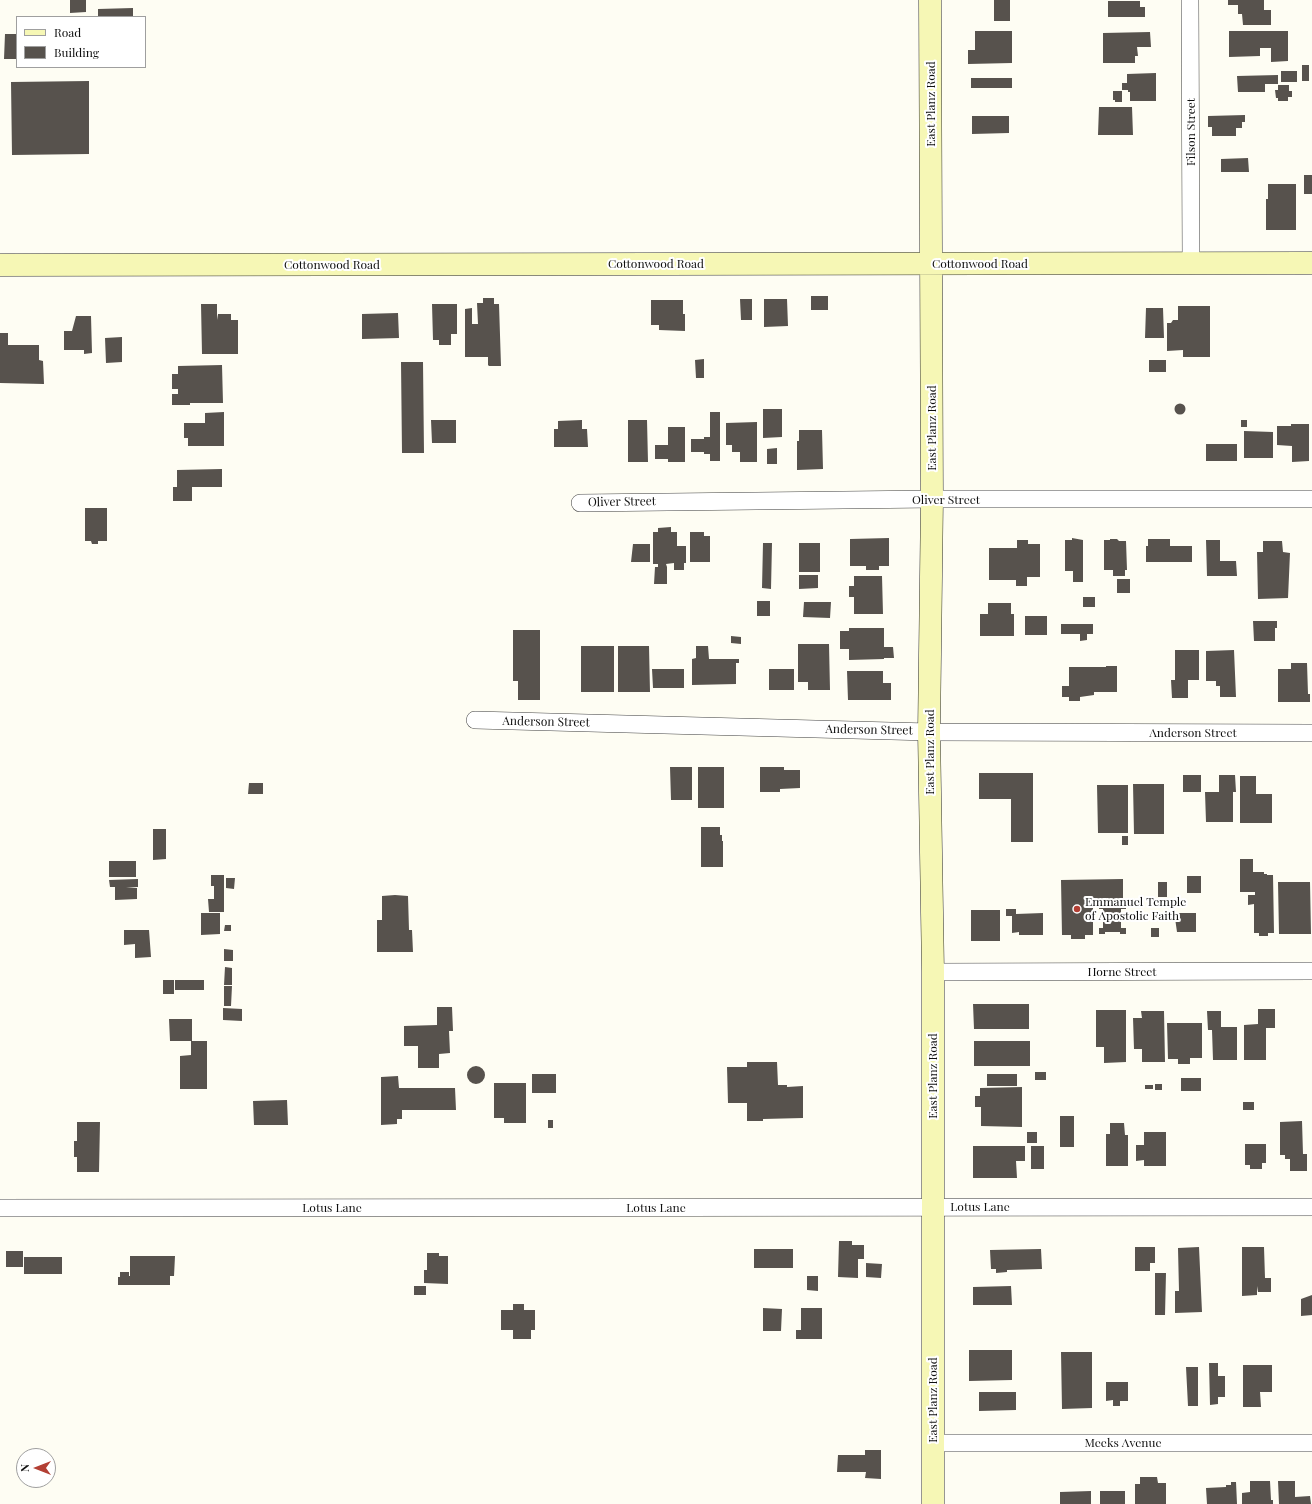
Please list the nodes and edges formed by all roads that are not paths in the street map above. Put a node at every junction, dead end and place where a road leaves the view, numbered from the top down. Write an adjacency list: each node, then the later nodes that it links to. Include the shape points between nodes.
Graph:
1 (930, 0): 5 (street, East Planz Road)
2 (1190, 0): 3 (street, Filson Street)
3 (1192, 263): 4 (street, Cottonwood Road); 5 (street, Cottonwood Road)
4 (1312, 263)
5 (932, 264): 6 (street, Cottonwood Road); 7 (street, East Planz Road)
6 (0, 265)
7 (932, 499): 8 (street, Oliver Street); 9 (street, Oliver Street); 11 (street, East Planz Road)
8 (1312, 499)
9 (580, 503)
10 (475, 720): 11 (street, Anderson Street)
11 (929, 732): 12 (street, Anderson Street); 14 (street, East Planz Road)
12 (1312, 733)
13 (1312, 971): 14 (street, Horne Street)
14 (933, 972): 15 (street, East Planz Road)
15 (933, 1207): 16 (street, Lotus Lane); 17 (street, Lotus Lane); 18 (street, East Planz Road)
16 (1312, 1207)
17 (0, 1208)
18 (933, 1443): 19 (street, Meeks Avenue); 20 (street, East Planz Road)
19 (1312, 1443)
20 (933, 1504)

